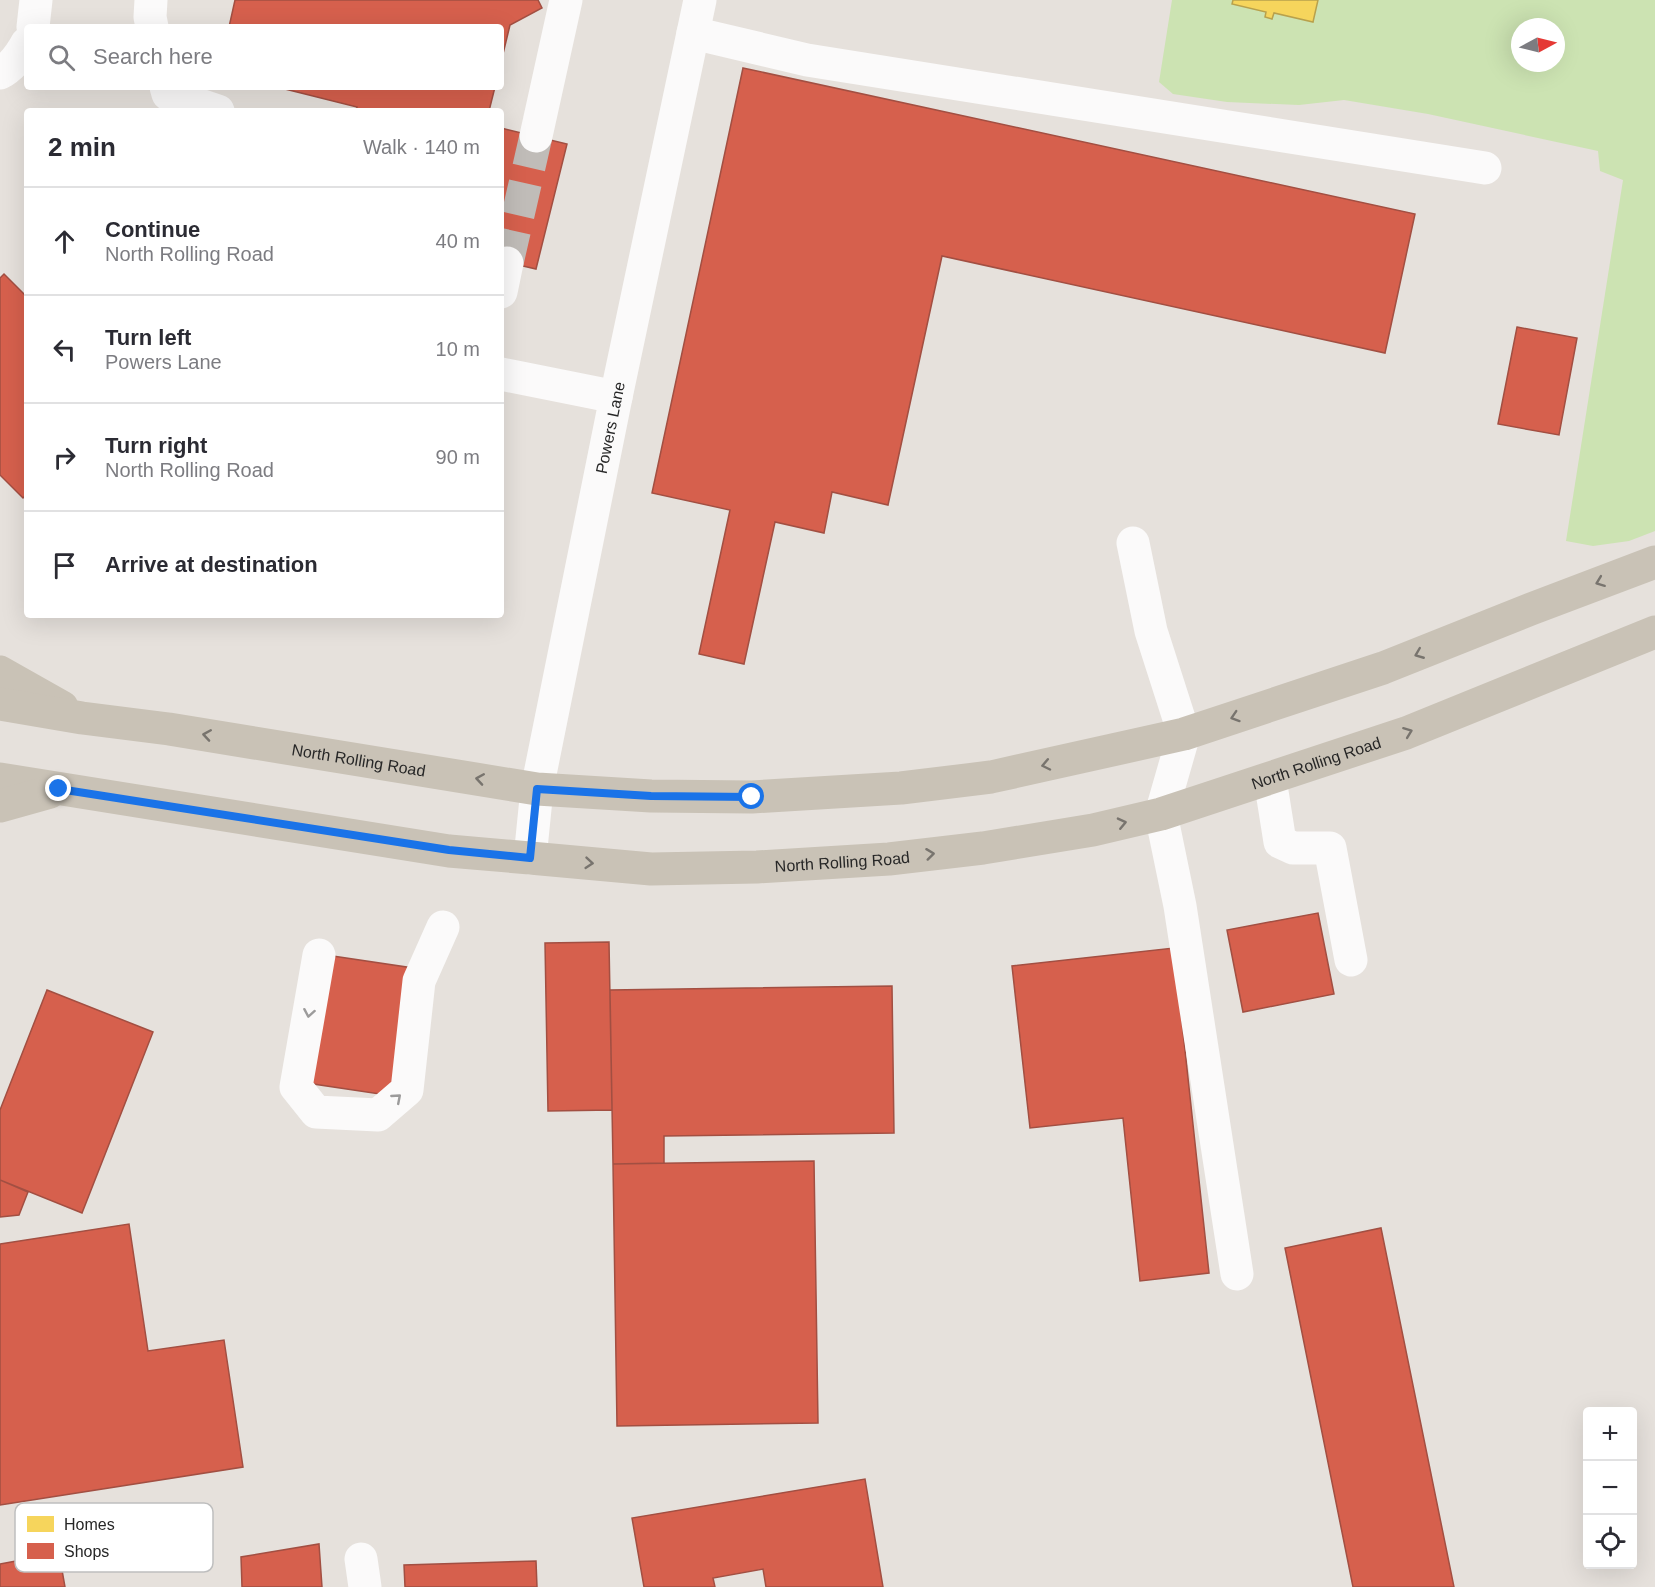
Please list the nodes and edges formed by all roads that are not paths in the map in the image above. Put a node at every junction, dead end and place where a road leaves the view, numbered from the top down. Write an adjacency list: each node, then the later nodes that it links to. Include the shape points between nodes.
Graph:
1 (36, 0): 5 (street)
2 (152, 0): 6 (street)
3 (566, 0): 12 (street)
4 (700, 0): 7 (street, Powers Lane)
5 (33, 24)
6 (151, 24)
7 (693, 33): 13 (street, via 807,60); 15 (street, Powers Lane)
8 (24, 48): 9 (street)
9 (0, 73)
10 (167, 90): 11 (street, via 168,94)
11 (209, 108)
12 (536, 136)
13 (1485, 168)
14 (504, 375): 15 (street)
15 (616, 397): 26 (street, Powers Lane)
16 (1133, 543): 22 (street, via 1151,631)
17 (1655, 562): 22 (main road, North Rolling Road, one-way to 22, via 1383,668)
18 (1655, 632): 24 (main road, North Rolling Road, one-way to 18, via 1406,734)
19 (0, 672): 21 (main road)
20 (0, 704): 21 (main road, North Rolling Road)
21 (82, 718): 26 (main road, North Rolling Road, one-way to 21)
22 (1184, 734): 26 (main road, North Rolling Road, one-way to 26, via 991,777 901,788 752,797); 28 (street)
23 (0, 779): 25 (main road, North Rolling Road)
24 (1270, 779): 28 (main road, North Rolling Road); 32 (street, via 1281,842 1293,848 1330,848)
25 (59, 789): 27 (main road); 29 (main road, North Rolling Road, via 449,850)
26 (537, 789): 29 (street, Powers Lane)
27 (0, 806)
28 (1161, 814): 29 (main road, North Rolling Road, one-way to 28, via 651,869 889,859 1093,830); 33 (street, via 1180,906)
29 (530, 858)
30 (443, 927): 31 (street, one-way to 30, via 296,1087 316,1112 378,1114 407,1090 419,981)
31 (319, 955)
32 (1351, 960)
33 (1237, 1274)

